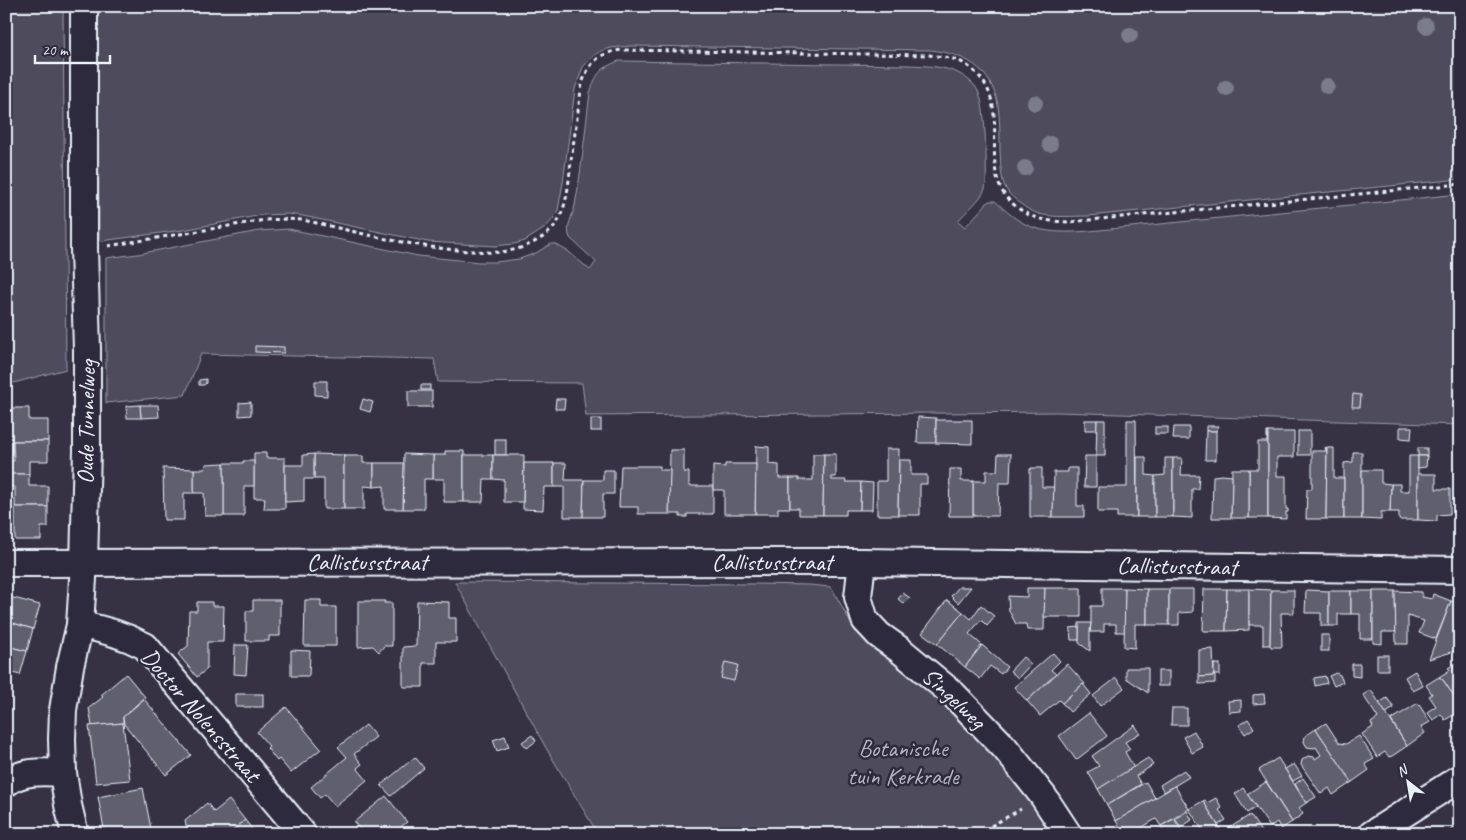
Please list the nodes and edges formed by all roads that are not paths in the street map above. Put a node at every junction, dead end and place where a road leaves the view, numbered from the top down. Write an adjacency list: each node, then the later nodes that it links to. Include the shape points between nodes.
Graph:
1 (84, 6): 2 (street, Oude Tunnelweg, via 87,358)
2 (84, 562): 3 (street, Callistusstraat); 4 (street, Callistusstraat); 6 (street, Oude Tunnelweg)
3 (862, 562): 5 (street, Callistusstraat); 12 (street, Singelweg, via 858,597 865,620 879,635 954,694 1005,748)
4 (6, 564)
5 (1460, 570)
6 (80, 625): 7 (street, Oude Tunnelweg, via 63,710); 11 (street, Doctor Nolensstraat, via 104,629 145,646)
7 (63, 773): 9 (street, via 28,773); 10 (street, Oude Tunnelweg)
8 (1460, 778): 13 (street)
9 (6, 783)
10 (75, 834)
11 (303, 834)
12 (1068, 834)
13 (1372, 834)

